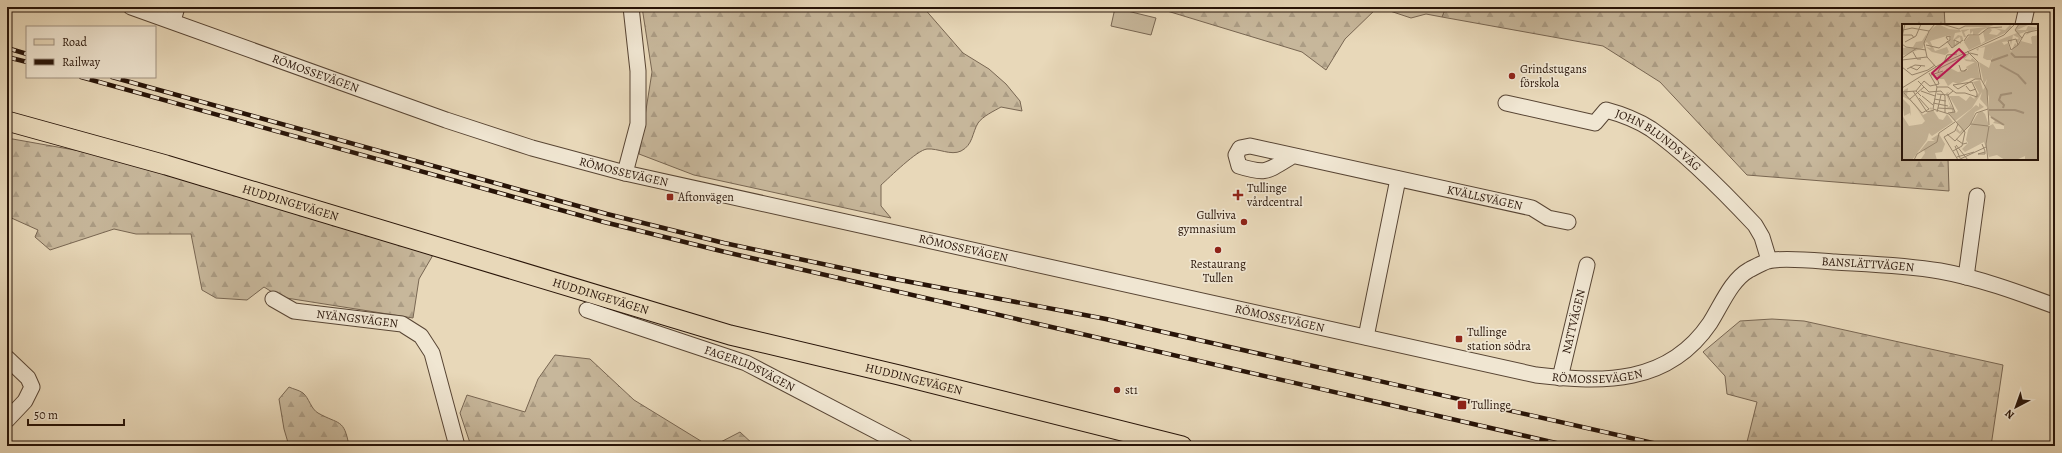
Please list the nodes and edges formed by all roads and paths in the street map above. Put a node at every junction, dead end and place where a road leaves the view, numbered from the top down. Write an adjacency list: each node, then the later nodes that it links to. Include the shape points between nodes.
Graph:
1 (130, 7): 5 (street, RÖMOSSEVÄGEN)
2 (177, 7): 5 (street)
3 (631, 7): 10 (street, via 638,71 638,124)
4 (2027, 7): 6 (street)
5 (173, 22): 10 (street, RÖMOSSEVÄGEN, via 446,120 532,148)
6 (2023, 24)
7 (1506, 103): 14 (street, JOHN BLUNDS VÄG, via 1595,123 1606,110 1623,115 1650,129 1684,157 1756,225)
8 (13, 124): 24 (main road, HUDDINGEVÄGEN, via 166,165 730,335)
9 (1291, 156): 11 (street, KVÄLLSVÄGEN)
10 (625, 173): 20 (street, RÖMOSSEVÄGEN)
11 (1398, 179): 13 (street, KVÄLLSVÄGEN, via 1532,208 1548,218); 20 (street)
12 (1976, 196): 16 (street)
13 (1568, 222)
14 (1769, 260): 16 (street, BANSLÄTTVÄGEN, via 1899,265); 22 (street, RÖMOSSEVÄGEN, via 1747,271 1735,283 1709,324 1676,359 1626,377 1605,380)
15 (1587, 265): 22 (street, NATTVÄGEN)
16 (1966, 277): 18 (street, BANSLÄTTVÄGEN, via 1994,284)
17 (273, 299): 25 (street, NYÄNGSVÄGEN, via 294,311 402,324 421,336 432,352)
18 (2055, 306)
19 (587, 310): 26 (street, FAGERLIDSVÄGEN, via 746,363)
20 (1366, 337): 22 (street, RÖMOSSEVÄGEN, via 1529,374)
21 (7, 358): 23 (street, via 28,378 32,388 25,401)
22 (1560, 378)
23 (7, 420)
24 (1177, 445)
25 (458, 446)
26 (905, 446)

